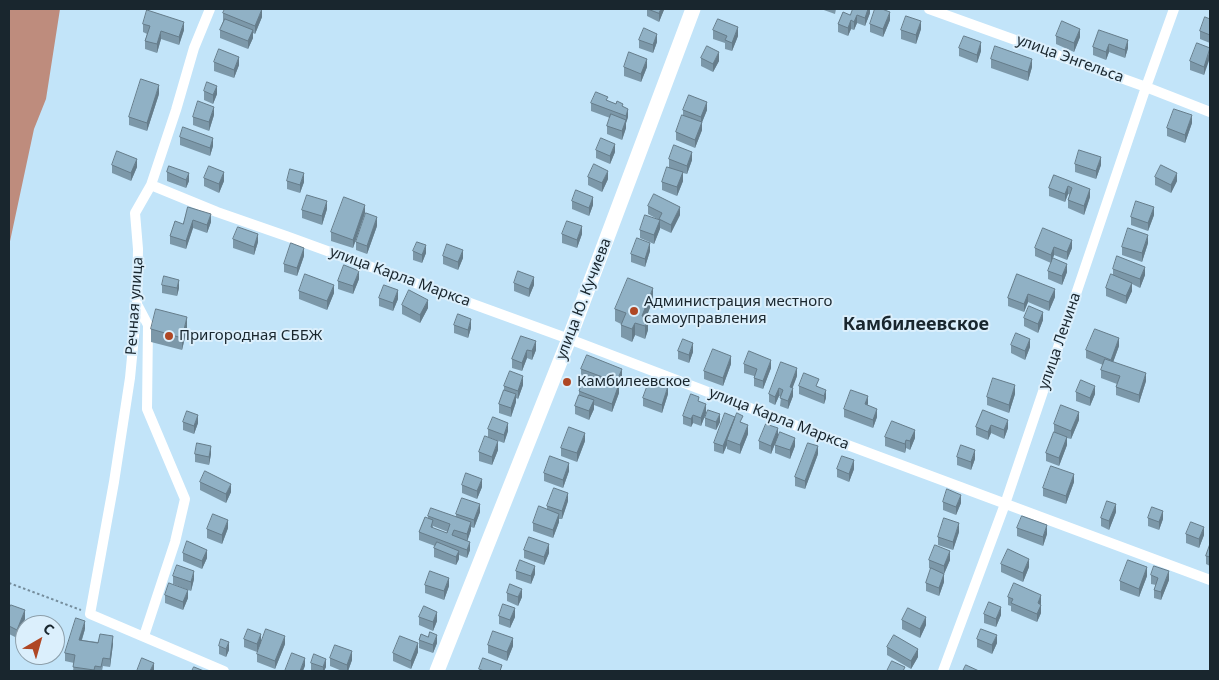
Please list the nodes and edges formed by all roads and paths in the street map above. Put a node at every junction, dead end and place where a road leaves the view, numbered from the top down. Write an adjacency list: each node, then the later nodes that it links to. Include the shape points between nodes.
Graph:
1 (210, 9): 7 (street, Речная улица, via 194,48)
2 (693, 9): 9 (street, улица Ю. Кучиева)
3 (929, 9): 5 (street, улица Энгельса)
4 (1174, 9): 5 (street, улица Ленина)
5 (1146, 87): 6 (street, улица Энгельса); 10 (street, улица Ленина)
6 (1210, 112)
7 (151, 185): 8 (street, Речная улица, via 135,213); 9 (street, улица Карла Маркса, via 217,212)
8 (137, 305): 13 (street, Речная улица, via 130,378); 14 (street, via 148,325 147,409 185,499 175,542)
9 (569, 338): 10 (street, улица Карла Маркса); 16 (street, улица Ю. Кучиева)
10 (1005, 504): 11 (street, улица Карла Маркса); 17 (street, улица Ленина)
11 (1210, 580)
12 (9, 583): 13 (path)
13 (90, 614): 14 (street)
14 (144, 636): 15 (street)
15 (224, 671)
16 (437, 671)
17 (943, 671)

